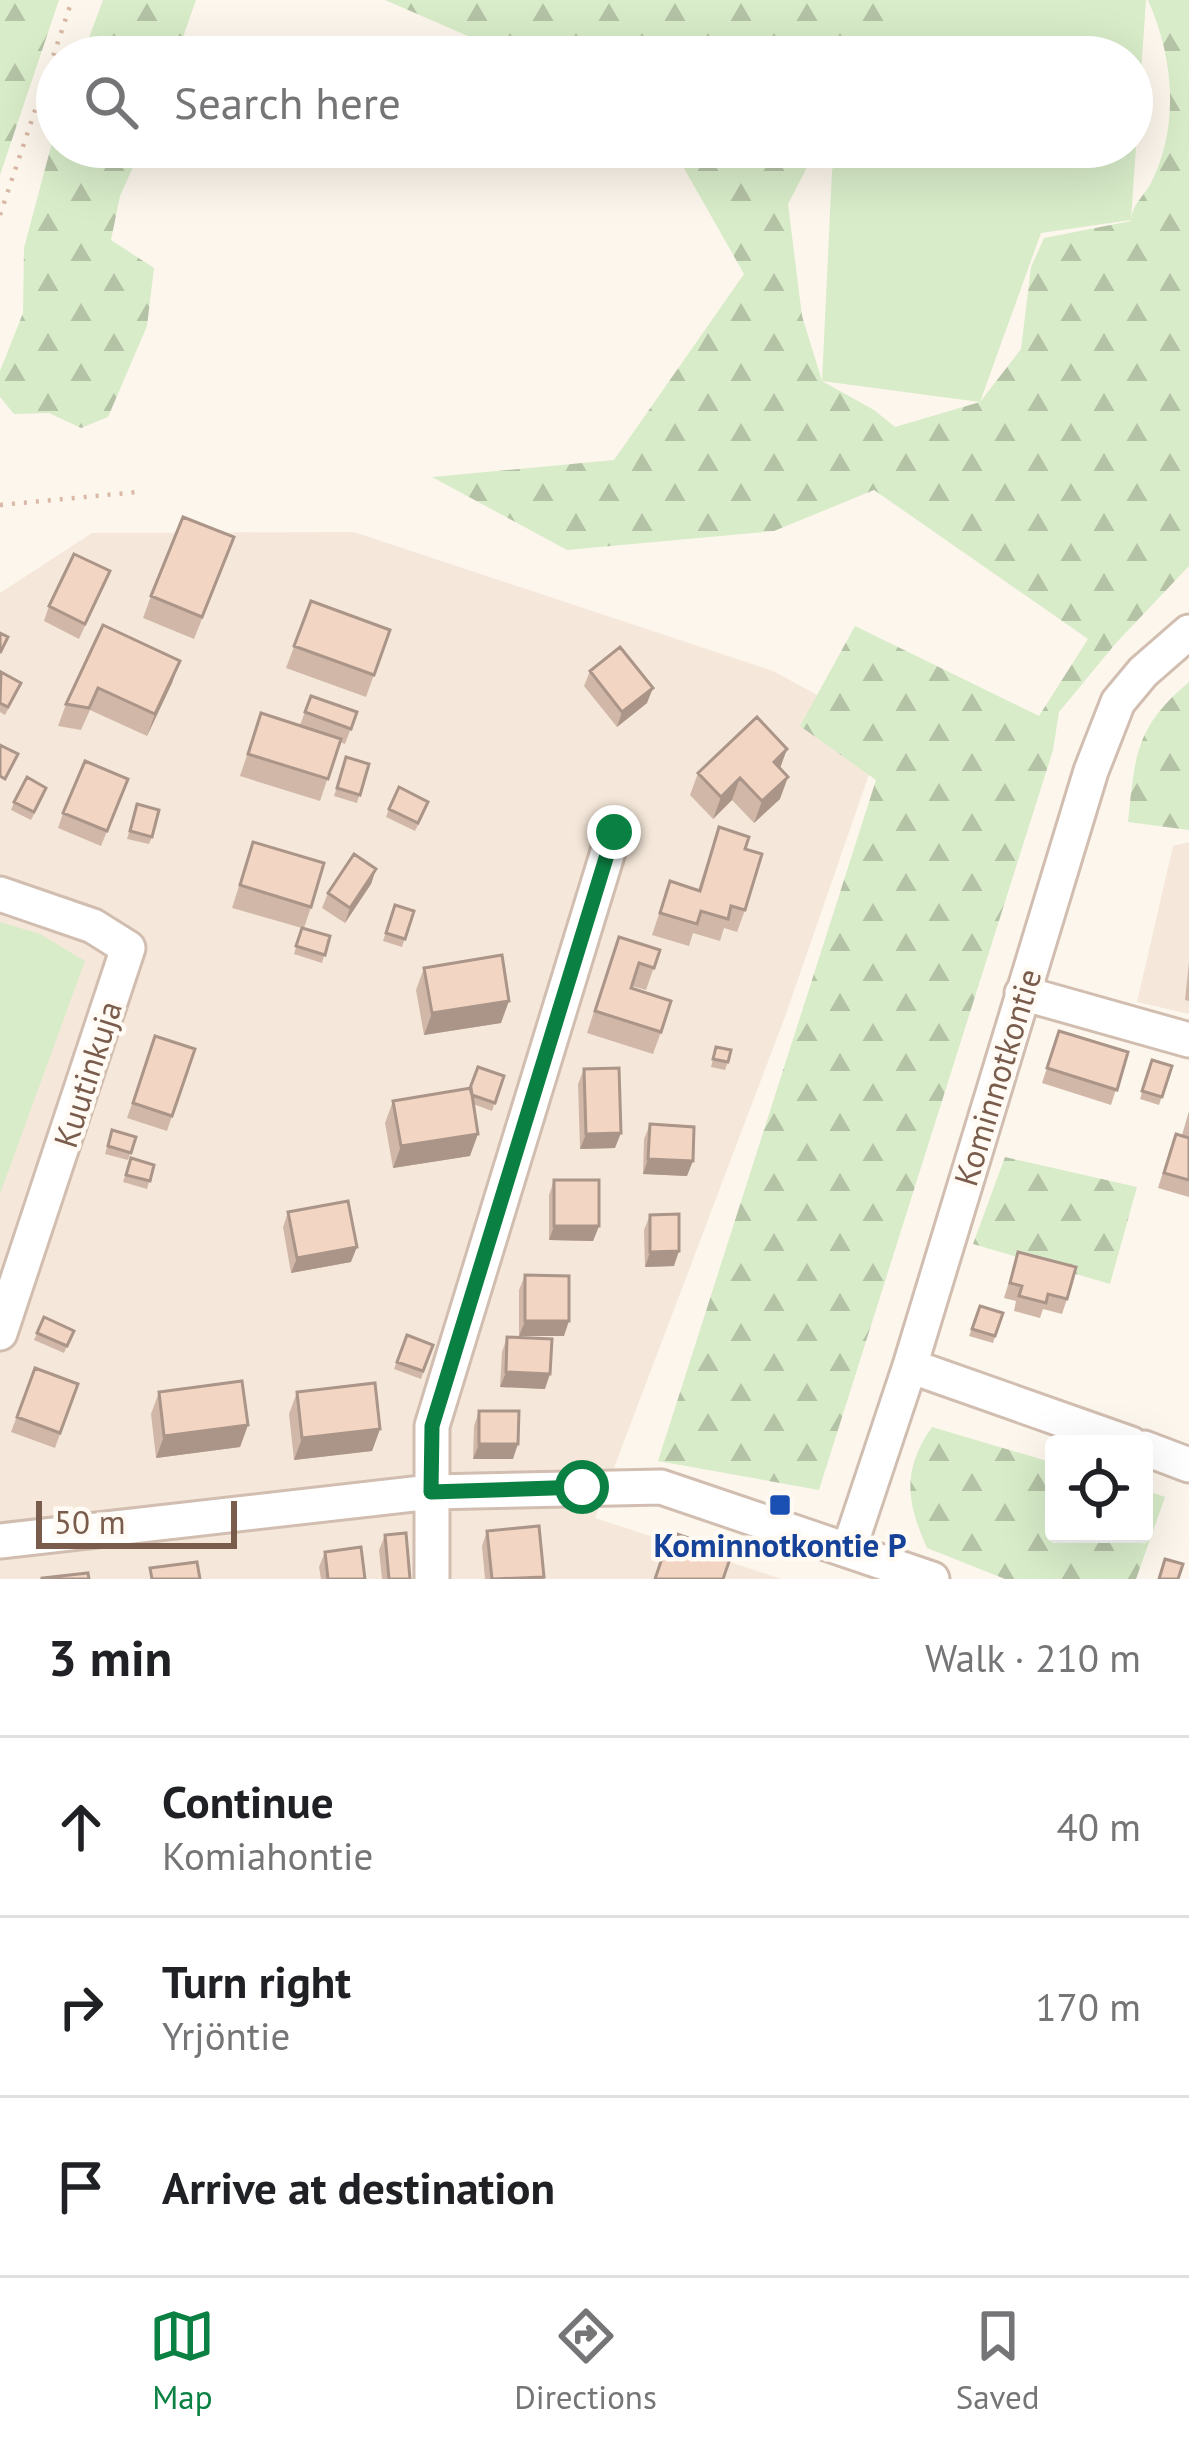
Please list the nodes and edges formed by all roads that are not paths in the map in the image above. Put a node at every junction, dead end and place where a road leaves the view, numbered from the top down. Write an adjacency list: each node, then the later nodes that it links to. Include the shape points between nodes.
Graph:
1 (1189, 632): 4 (street, Kominnotkontie, via 1118,702)
2 (614, 832): 11 (street, via 432,1426)
3 (0, 894): 6 (street, Kuutinkuja, via 93,926 128,948)
4 (1022, 993): 5 (street); 7 (street, Kominnotkontie)
5 (1189, 1040)
6 (0, 1333)
7 (910, 1366): 8 (street); 13 (street, Kominnotkontie)
8 (1106, 1435)
9 (1153, 1451): 10 (street)
10 (1186, 1460)
11 (431, 1492): 12 (street); 13 (street, via 661,1486); 14 (street)
12 (0, 1541)
13 (849, 1550): 15 (street)
14 (432, 1579)
15 (932, 1579)

